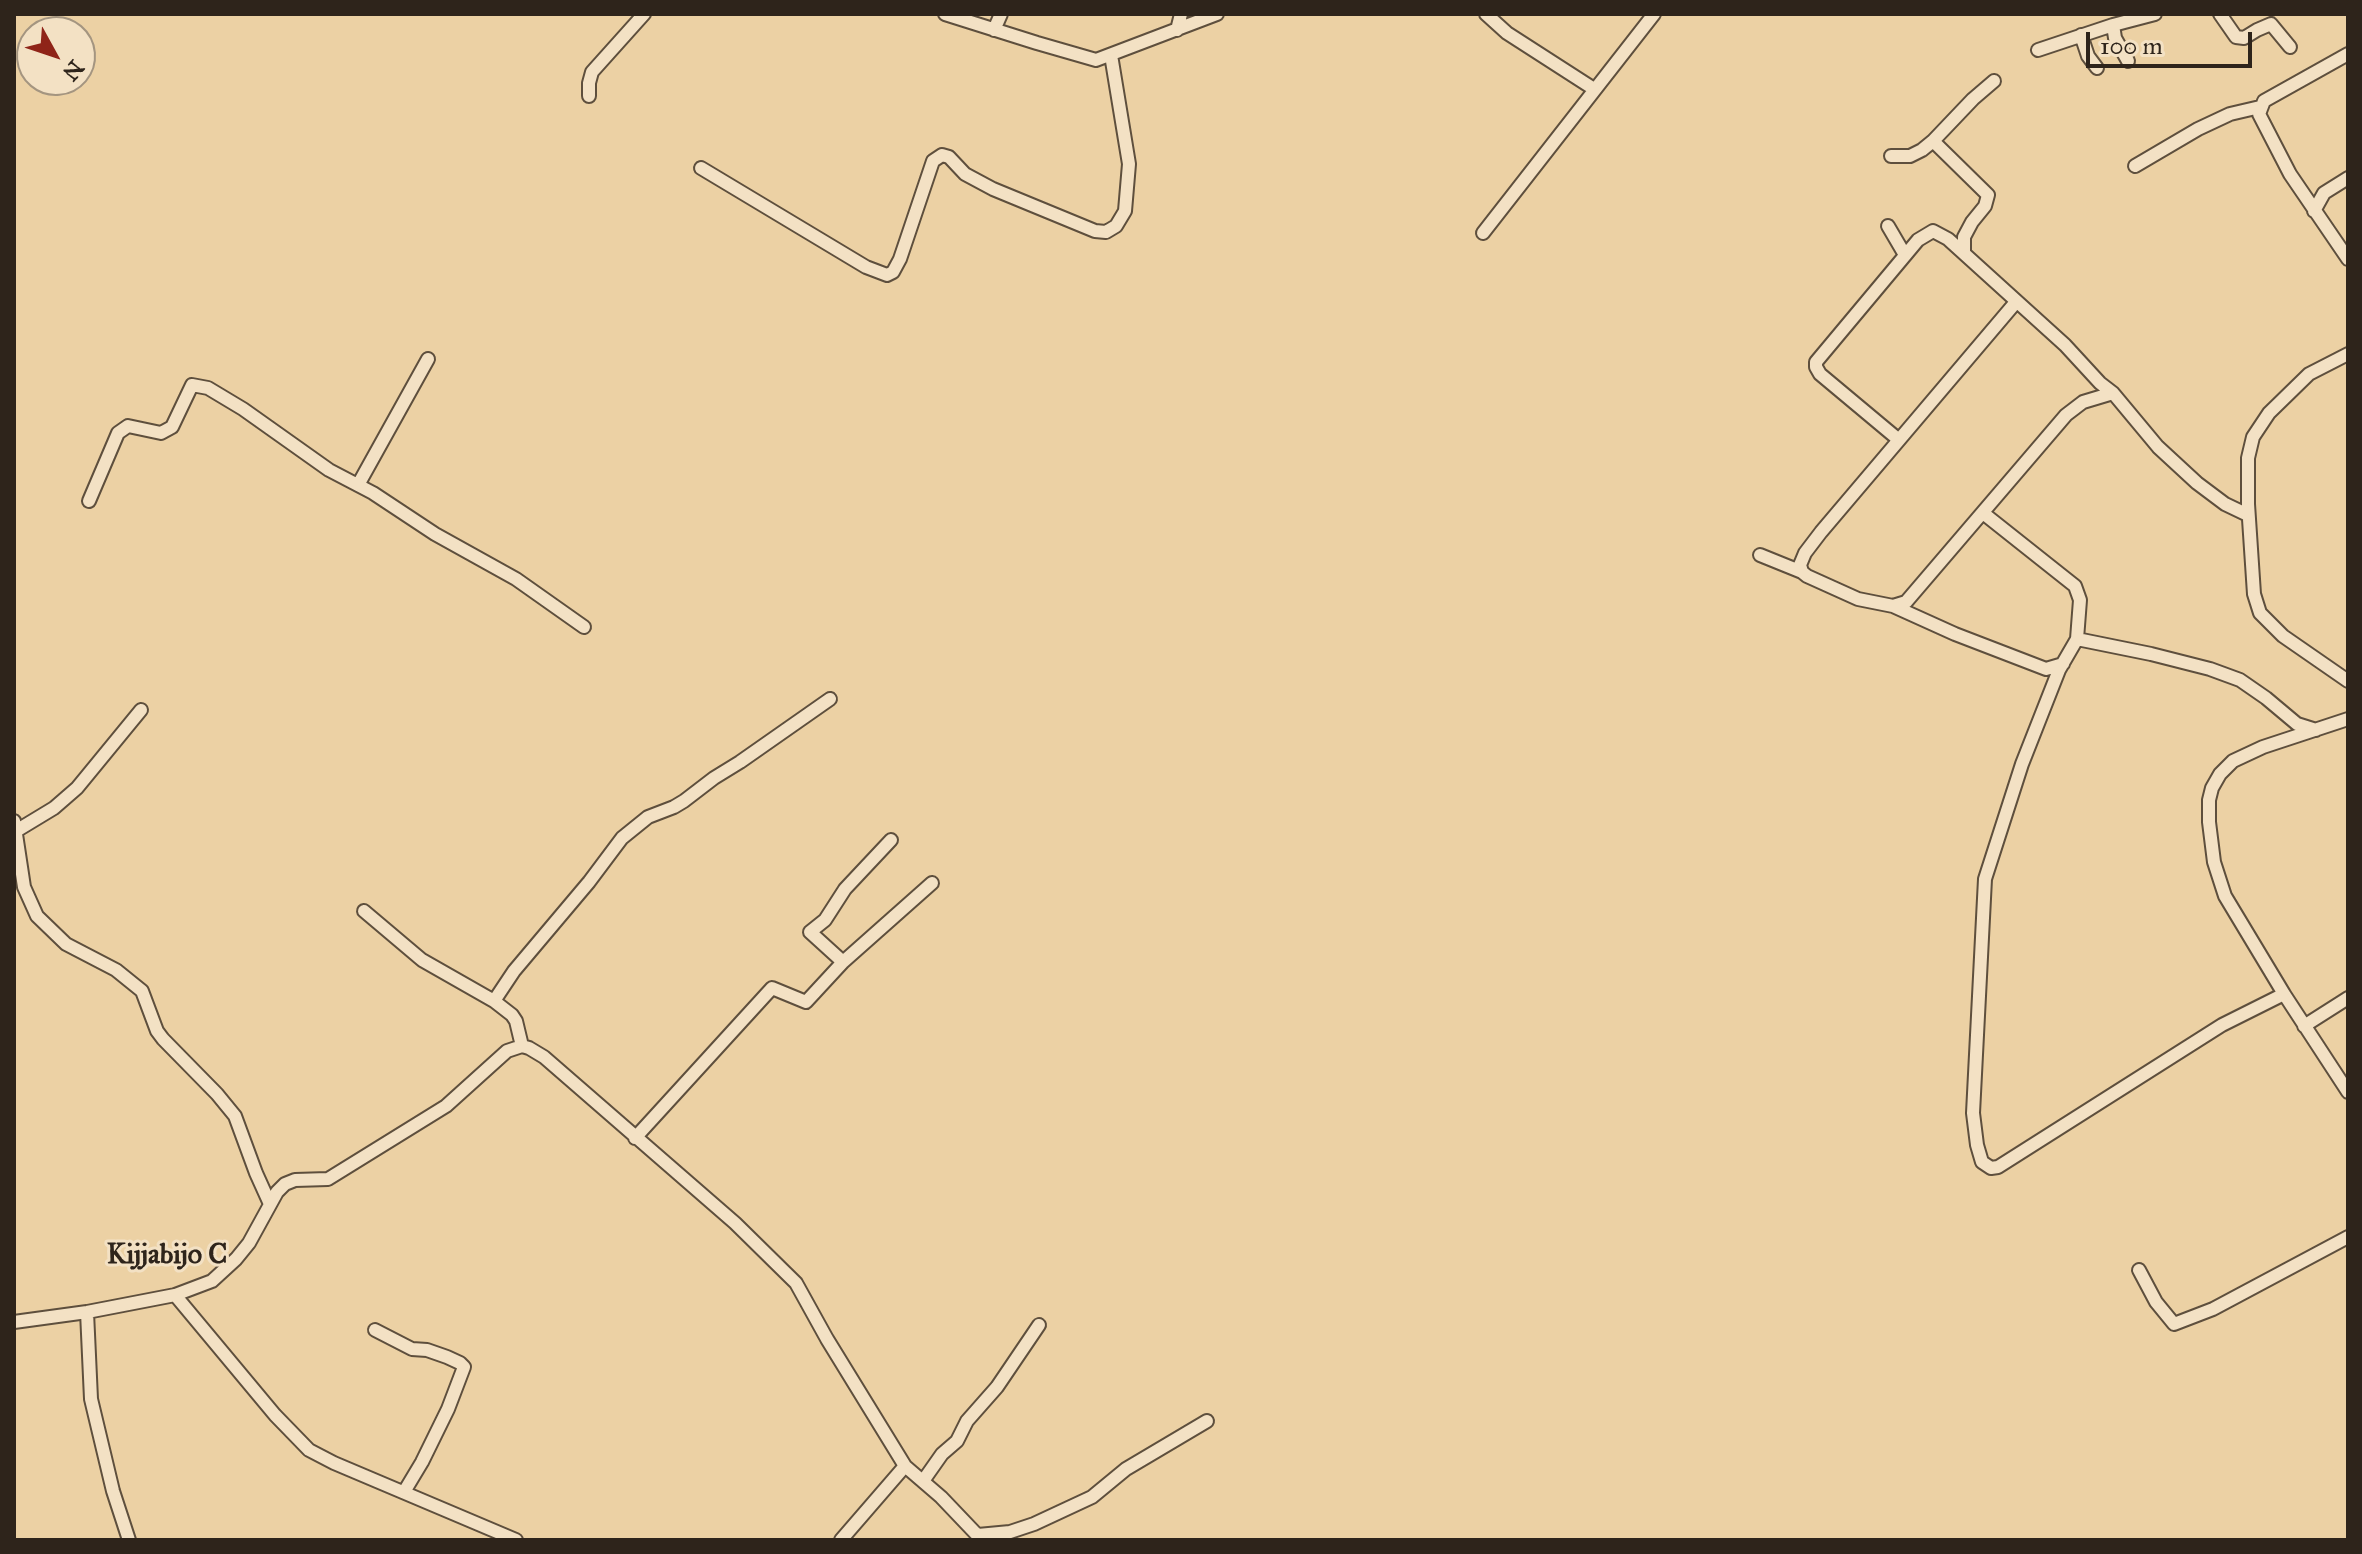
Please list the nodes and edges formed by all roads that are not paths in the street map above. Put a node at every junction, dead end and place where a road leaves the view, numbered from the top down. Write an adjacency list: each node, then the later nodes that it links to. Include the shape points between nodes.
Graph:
1 (644, 14): 22 (street, via 592,72)
2 (945, 14): 11 (street)
3 (1001, 14): 11 (street)
4 (1181, 14): 12 (street)
5 (1217, 14): 12 (street)
6 (1486, 14): 21 (street)
7 (1654, 14): 21 (street)
8 (2155, 14): 10 (street)
9 (2220, 14): 14 (street, via 2236,37 2271,24)
10 (2113, 25): 13 (street); 18 (street)
11 (994, 30): 17 (street, via 1096,60)
12 (1177, 30): 17 (street)
13 (2081, 35): 15 (street); 19 (street)
14 (2290, 47)
15 (2038, 50)
16 (2348, 54): 23 (street)
17 (1111, 55): 27 (street, via 1129,164 1125,211 1106,232 993,189 942,155 933,161 900,259 887,275)
18 (2128, 61)
19 (2097, 68)
20 (1994, 81): 24 (street)
21 (1594, 89): 31 (street)
22 (589, 96)
23 (2260, 107): 26 (street, via 2198,129); 29 (street, via 2272,141)
24 (1933, 141): 25 (street, via 1910,156); 32 (street, via 1988,195 1964,237)
25 (1891, 156)
26 (2135, 166)
27 (701, 168)
28 (2348, 178): 29 (street, via 2324,193)
29 (2314, 211): 34 (street)
30 (1888, 226): 33 (street)
31 (1483, 233)
32 (1964, 253): 33 (street, via 1933,231); 35 (street)
33 (1905, 255): 39 (street, via 1816,362 1820,374)
34 (2348, 259)
35 (2016, 302): 38 (street); 39 (street)
36 (2348, 354): 43 (street, via 2309,374 2253,437)
37 (428, 359): 40 (street)
38 (2113, 393): 42 (street, via 2083,402 2066,415); 43 (street, via 2197,483)
39 (1899, 440): 45 (street, via 1805,553)
40 (358, 485): 41 (street, via 243,409 208,388 192,385 172,427 161,433 128,426 118,433); 47 (street, via 516,579)
41 (89, 501)
42 (1983, 513): 46 (street, via 1906,602); 48 (street, via 2075,586 2080,600)
43 (2248, 515): 50 (street, via 2260,613 2283,636)
44 (1760, 555): 45 (street)
45 (1802, 572): 46 (street, via 1858,599)
46 (1893, 606): 49 (street, via 2046,669)
47 (584, 627)
48 (2077, 639): 49 (street); 54 (street, via 2240,680 2297,724)
49 (2063, 664): 60 (street, via 2022,764 1985,879 1973,1113 1982,1162 1998,1167 2222,1025)
50 (2348, 681)
51 (830, 699): 62 (street, via 622,838)
52 (141, 710): 55 (street, via 77,788 54,808)
53 (2348, 719): 54 (street)
54 (2316, 730): 60 (street, via 2233,761 2220,774 2209,800 2218,878)
55 (15, 826): 67 (street, via 24,887 37,916 66,944 116,970 142,991 157,1031 235,1116)
56 (891, 840): 59 (street, via 810,932)
57 (932, 883): 59 (street)
58 (364, 911): 62 (street, via 422,960)
59 (843, 962): 66 (street, via 806,1002 772,988)
60 (2284, 994): 63 (street)
61 (2348, 998): 63 (street)
62 (494, 1001): 64 (street, via 516,1021)
63 (2304, 1026): 65 (street)
64 (522, 1046): 66 (street, via 544,1057); 67 (street, via 507,1051 431,1117 328,1179 285,1184)
65 (2348, 1092)
66 (635, 1138): 76 (street, via 796,1283)
67 (270, 1204): 70 (street, via 249,1243 228,1267 212,1281)
68 (2347, 1240): 69 (street, via 2174,1324)
69 (2139, 1270)
70 (175, 1295): 71 (street); 78 (street, via 309,1450)
71 (87, 1312): 72 (street); 80 (street, via 91,1399)
72 (14, 1322)
73 (1039, 1325): 77 (street)
74 (375, 1330): 78 (street, via 464,1367)
75 (1207, 1421): 79 (street, via 1126,1469 1092,1497 1034,1524)
76 (905, 1466): 77 (street); 82 (street)
77 (923, 1481): 79 (street)
78 (404, 1492): 81 (street)
79 (980, 1538)
80 (129, 1540)
81 (516, 1540)
82 (841, 1540)

